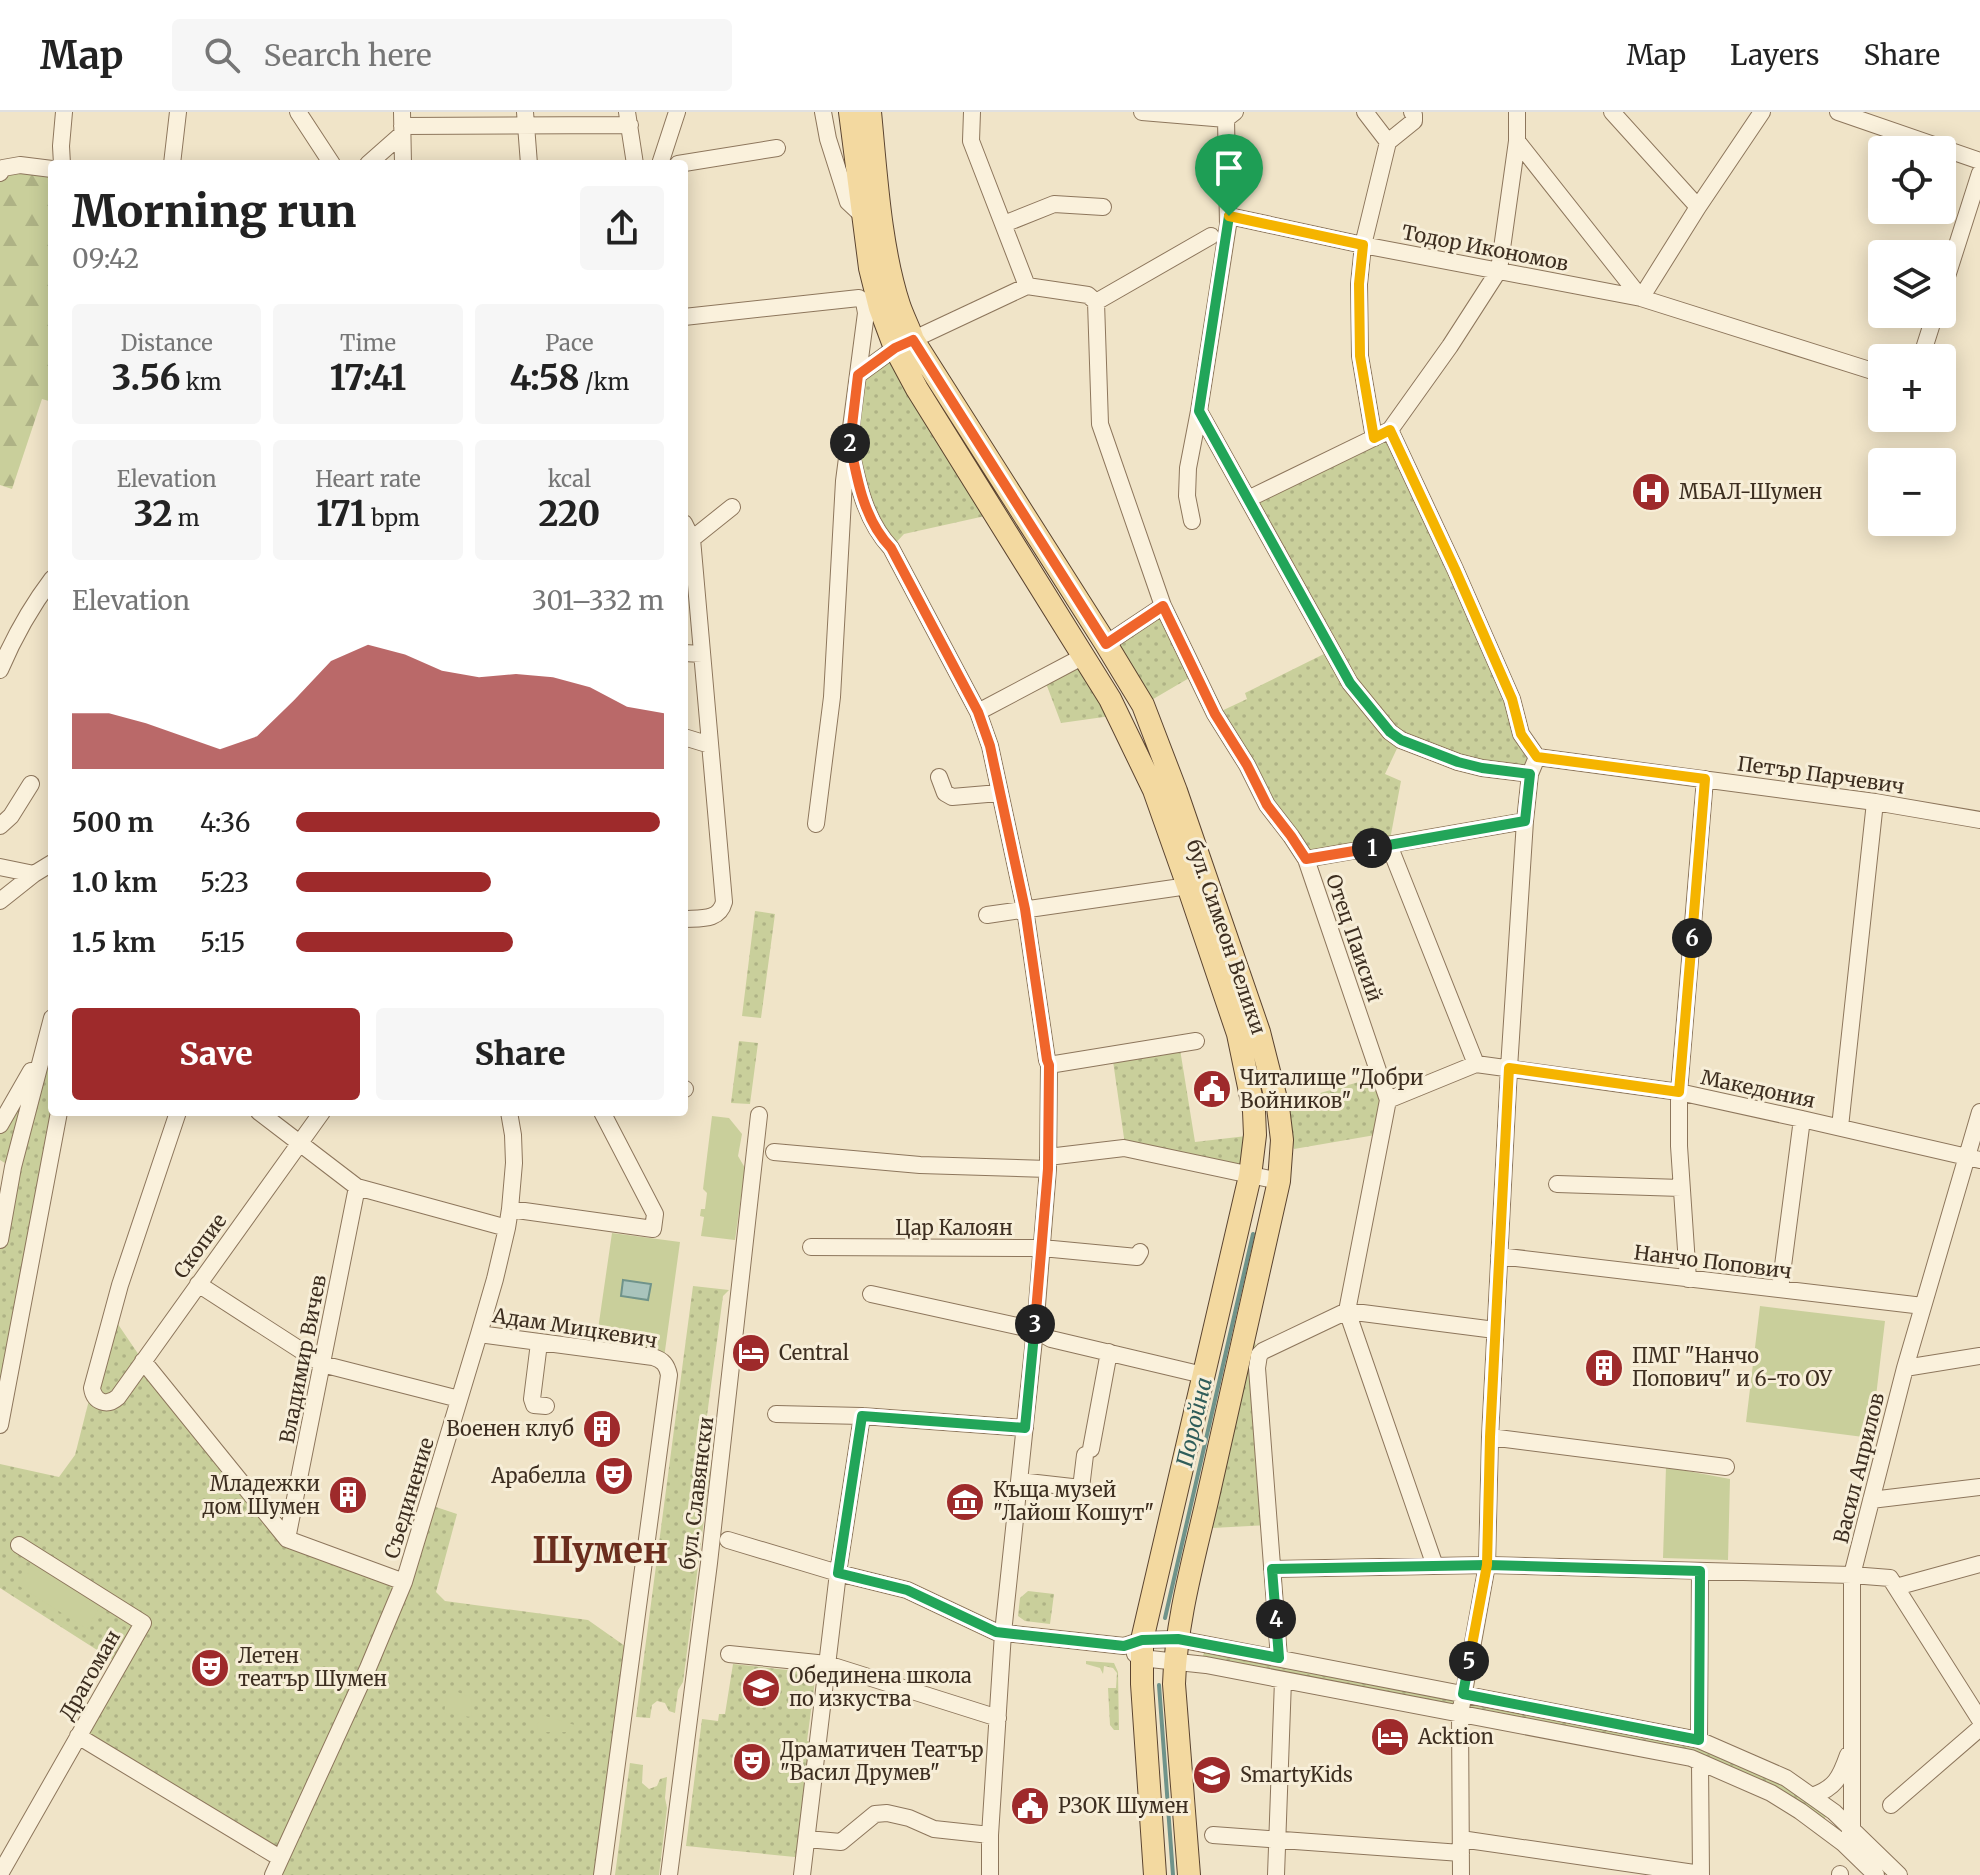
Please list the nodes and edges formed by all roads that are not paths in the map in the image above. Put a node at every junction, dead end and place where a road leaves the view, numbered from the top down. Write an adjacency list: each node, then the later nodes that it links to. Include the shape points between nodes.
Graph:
1 (64, 112): 23 (street)
2 (178, 112): 24 (street)
3 (298, 112): 25 (street)
4 (677, 112): 30 (street)
5 (823, 112): 38 (street, via 848,202)
6 (850, 112): 38 (main road, бул. Симеон Велики)
7 (870, 112): 49 (main road, бул. Симеон Велики)
8 (972, 112): 40 (street, via 971,141)
9 (1142, 112): 16 (street)
10 (1365, 112): 21 (street)
11 (1412, 112): 21 (street, via 1414,121)
12 (1517, 112): 20 (street)
13 (1612, 112): 37 (street)
14 (1762, 112): 37 (street)
15 (1838, 112): 31 (street)
16 (1227, 114): 39 (street)
17 (526, 118): 18 (street); 19 (street); 28 (street)
18 (629, 118): 29 (street)
19 (402, 124): 26 (street); 27 (street)
20 (1517, 141): 44 (street); 46 (street)
21 (1388, 142): 42 (street)
22 (777, 148): 32 (street)
23 (62, 160)
24 (172, 160)
25 (329, 160)
26 (371, 160)
27 (403, 160)
28 (529, 160)
29 (634, 160)
30 (661, 160)
31 (1980, 161)
32 (688, 162)
33 (48, 168): 34 (street, via 20,165)
34 (0, 173)
35 (1980, 173): 43 (street)
36 (1103, 207): 40 (street, via 1054,204)
37 (1698, 207): 46 (street)
38 (863, 216): 49 (main road, бул. Симеон Велики, via 880,308)
39 (1229, 216): 42 (street, Тодор Икономов); 52 (street)
40 (1004, 224): 45 (street)
41 (1211, 236): 47 (street)
42 (1363, 245): 44 (street, Тодор Икономов); 54 (street, via 1360,356)
43 (1956, 248)
44 (1499, 270): 46 (street, Тодор Икономов); 53 (street)
45 (1027, 286): 47 (street, via 1088,295); 49 (street)
46 (1641, 298): 50 (street, Тодор Икономов)
47 (1096, 302): 62 (street, Отец Паисий, via 1100,424)
48 (688, 317): 51 (street, via 859,298 866,313)
49 (904, 344): 51 (street); 63 (main road, бул. Симеон Велики); 66 (main road, бул. Симеон Велики, via 917,389)
50 (1868, 370)
51 (858, 375): 55 (street)
52 (1199, 411): 56 (street); 58 (street, via 1188,468)
53 (1390, 430): 54 (street); 71 (street, via 1512,699 1521,734)
54 (1374, 438): 56 (street)
55 (849, 442): 68 (street, via 860,494); 80 (street, via 832,697)
56 (1248, 499): 72 (street, via 1350,683 1390,732 1458,762)
57 (732, 507): 60 (street)
58 (1192, 521)
59 (688, 531): 60 (street)
60 (692, 539): 65 (street)
61 (48, 584): 67 (street)
62 (1163, 606): 63 (street); 83 (street, Отец Паисий, via 1215,714 1267,805)
63 (1106, 644): 117 (main road, бул. Симеон Велики, via 1143,705 1259,1032 1278,1107)
64 (688, 653): 65 (street)
65 (702, 654): 70 (street)
66 (1082, 657): 68 (street); 87 (main road, бул. Симеон Велики, via 1118,715 1154,790)
67 (0, 670)
68 (978, 712): 76 (street)
69 (688, 738): 70 (street)
70 (710, 745): 91 (street, via 724,902 716,917)
71 (1537, 757): 72 (street); 74 (street, Петър Парчевич)
72 (1530, 774): 79 (street)
73 (939, 777): 76 (street, via 952,797)
74 (1705, 779): 77 (street, Петър Парчевич); 98 (street)
75 (31, 784): 81 (street)
76 (999, 793): 89 (street)
77 (1875, 802): 78 (street, Петър Парчевич); 110 (street)
78 (1980, 820)
79 (1525, 821): 82 (street); 97 (street)
80 (816, 824)
81 (0, 826)
82 (1389, 845): 83 (street); 95 (street)
83 (1306, 859): 99 (street, Отец Паисий)
84 (48, 865): 86 (street)
85 (0, 867): 86 (street)
86 (34, 874): 88 (street)
87 (1188, 886): 89 (street); 116 (main road, бул. Симеон Велики, via 1238,1034 1254,1111)
88 (0, 901)
89 (1025, 909): 90 (street); 96 (street)
90 (987, 915)
91 (688, 919)
92 (48, 1032): 94 (street)
93 (1196, 1041): 96 (street)
94 (42, 1052): 109 (street); 115 (street)
95 (1476, 1064): 97 (street, Македония); 99 (street, Македония)
96 (1049, 1065): 114 (street)
97 (1509, 1068): 98 (street, Македония); 127 (street)
98 (1679, 1092): 108 (street, Македония); 120 (street)
99 (1388, 1100): 133 (street, Отец Паисий)
100 (1980, 1112): 113 (street, Васил Априлов)
101 (759, 1115): 198 (street, бул. Славянски)
102 (58, 1116): 148 (street)
103 (177, 1116): 140 (street, Скопие, via 120,1285 92,1388 97,1400 118,1397)
104 (264, 1116): 111 (street)
105 (319, 1116): 111 (street, Скопие)
106 (510, 1116): 121 (street, Съединение, via 514,1163)
107 (604, 1116): 121 (street, via 655,1214 653,1229)
108 (1802, 1119): 110 (street, Македония); 130 (street)
109 (0, 1125)
110 (1840, 1127): 113 (street, Македония)
111 (299, 1143): 119 (street); 129 (street, Скопие)
112 (774, 1152): 114 (street, via 920,1165)
113 (1973, 1158): 132 (street, Васил Априлов)
114 (1048, 1163): 116 (street, via 1124,1148); 125 (street)
115 (6, 1164): 123 (street)
116 (1250, 1176): 117 (street); 143 (main road, бул. Симеон Велики)
117 (1279, 1181): 168 (main road, бул. Симеон Велики)
118 (1557, 1184): 120 (street)
119 (357, 1187): 122 (street); 141 (street, Владимир Вичев)
120 (1681, 1188): 128 (street)
121 (510, 1209): 122 (street, Съединение)
122 (507, 1228): 136 (street, Съединение)
123 (0, 1240)
124 (811, 1247): 125 (street, Цар Калоян)
125 (1042, 1248): 126 (street, Цар Калоян, via 1137,1257); 134 (street)
126 (1140, 1252)
127 (1499, 1256): 128 (street, Нанчо Попович); 135 (street)
128 (1688, 1279): 130 (street, Нанчо Попович)
129 (198, 1284): 140 (street, Скопие); 141 (street)
130 (1780, 1289): 132 (street, Нанчо Попович)
131 (871, 1294): 134 (street)
132 (1923, 1306): 142 (street, Васил Априлов)
133 (1347, 1311): 135 (street); 160 (street); 161 (street, via 1259,1355)
134 (1035, 1330): 138 (street, via 1051,1339); 149 (street)
135 (1495, 1330): 150 (street)
136 (479, 1334): 137 (street, Адам Мицкевич); 144 (street, Съединение)
137 (539, 1343): 145 (street, via 532,1399 534,1405); 197 (street, Адам Мицкевич, via 653,1357 664,1363 669,1375)
138 (1109, 1352): 143 (street); 152 (street, via 1081,1488)
139 (1980, 1356): 142 (street)
140 (143, 1361): 155 (street)
141 (322, 1364): 144 (street); 155 (street, Владимир Вичев)
142 (1905, 1368): 154 (street, Васил Априлов)
143 (1203, 1375): 169 (main road, бул. Симеон Велики)
144 (459, 1399): 165 (street, Съединение)
145 (546, 1406)
146 (776, 1414): 147 (street)
147 (862, 1416): 149 (street); 163 (street)
148 (0, 1425)
149 (1025, 1428): 152 (street)
150 (1490, 1437): 151 (street); 159 (street)
151 (1726, 1467)
152 (1019, 1481): 167 (street)
153 (1980, 1487): 154 (street)
154 (1871, 1500): 164 (street, Васил Априлов)
155 (287, 1539): 165 (street)
156 (728, 1540): 163 (street)
157 (19, 1545): 180 (street, Драгоман, via 143,1623)
158 (1980, 1564): 166 (street)
159 (1487, 1565): 160 (street); 162 (street); 175 (street)
160 (1435, 1566): 161 (street)
161 (1272, 1569): 171 (street)
162 (1700, 1571): 164 (street); 181 (street)
163 (838, 1573): 167 (street, via 907,1590); 173 (street)
164 (1852, 1575): 166 (street, via 1890,1578); 182 (street, Васил Априлов)
165 (404, 1582): 193 (street, Съединение)
166 (1896, 1587): 178 (street)
167 (1003, 1633): 169 (street); 177 (street)
168 (1178, 1639): 169 (street); 171 (street); 172 (main road, бул. Симеон Велики)
169 (1136, 1648): 172 (street); 201 (main road, бул. Симеон Велики)
170 (729, 1654): 173 (street)
171 (1279, 1658): 175 (street)
172 (1175, 1662): 174 (street); 202 (main road, бул. Симеон Велики)
173 (827, 1664): 177 (street); 189 (street)
174 (1283, 1680): 176 (street); 190 (street)
175 (1463, 1694): 176 (street); 181 (street)
176 (1460, 1714): 183 (street); 192 (street)
177 (998, 1718): 187 (street)
178 (1980, 1720)
179 (1980, 1728): 185 (street)
180 (78, 1736): 193 (street); 194 (street, Драгоман)
181 (1699, 1740): 184 (street, via 1786,1778)
182 (1851, 1747): 184 (street, via 1835,1782); 186 (street, Васил Априлов)
183 (1700, 1763): 191 (street, via 1771,1793); 195 (street)
184 (1812, 1796): 186 (street)
185 (1891, 1805)
186 (1852, 1828): 191 (street); 206 (street)
187 (990, 1835): 189 (street, via 934,1829 889,1813 875,1814 841,1842); 200 (street)
188 (1213, 1835): 190 (street)
189 (807, 1839): 199 (street)
190 (1277, 1840): 192 (street); 203 (street)
191 (1843, 1843): 205 (street)
192 (1461, 1846): 195 (street); 204 (street)
193 (280, 1858): 196 (street, Съединение)
194 (0, 1874)
195 (1701, 1874)
196 (273, 1875)
197 (602, 1875)
198 (669, 1875)
199 (802, 1875)
200 (990, 1875)
201 (1155, 1875)
202 (1189, 1875)
203 (1276, 1875)
204 (1461, 1875)
205 (1876, 1875)
206 (1899, 1875)

